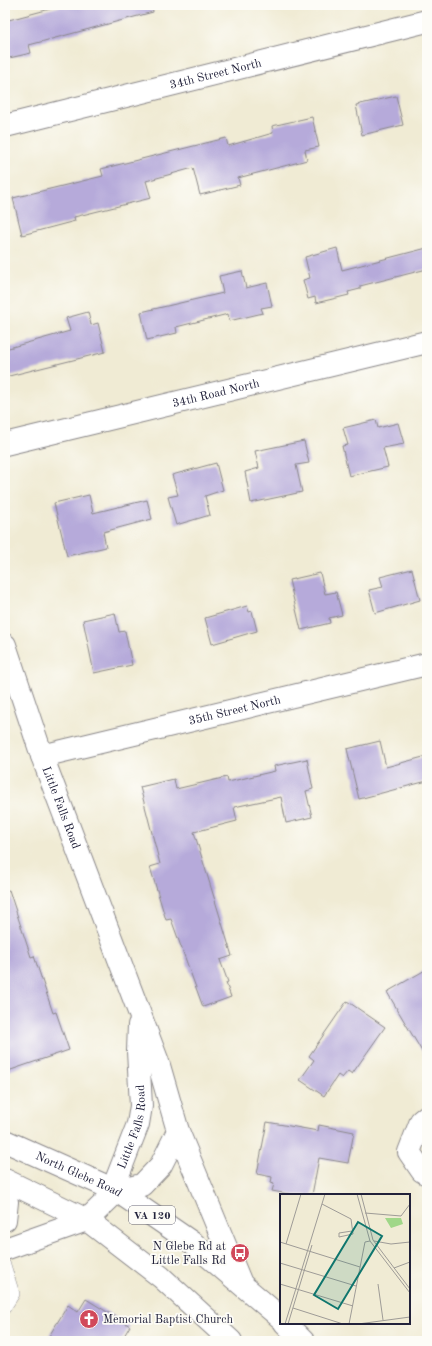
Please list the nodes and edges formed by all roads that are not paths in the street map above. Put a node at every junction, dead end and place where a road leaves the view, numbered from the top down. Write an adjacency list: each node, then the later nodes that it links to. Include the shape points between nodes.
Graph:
1 (427, 21): 2 (street, 34th Street North)
2 (5, 126)
3 (427, 342): 4 (street, 34th Road North)
4 (5, 444)
5 (5, 645): 7 (street, Little Falls Road)
6 (427, 664): 7 (street, 35th Street North)
7 (42, 756): 8 (street, Little Falls Road)
8 (140, 1014): 10 (street, Little Falls Road, via 158,1062); 14 (street, Little Falls Road, via 138,1050 141,1106 138,1124 117,1178)
9 (427, 1116): 12 (street, via 421,1121 409,1152)
10 (178, 1131): 14 (street, via 161,1165 142,1185); 20 (street, Little Falls Road)
11 (5, 1141): 14 (street, North Glebe Road / VA 120)
12 (427, 1174)
13 (5, 1180): 17 (street)
14 (117, 1191): 17 (street); 20 (street, North Glebe Road / VA 120, via 194,1244)
15 (5, 1196): 16 (street)
16 (5, 1220)
17 (87, 1220): 18 (street); 24 (street, via 161,1277)
18 (5, 1249)
19 (5, 1265): 21 (lane, via 14,1294)
20 (241, 1284): 22 (street, North Glebe Road / VA 120)
21 (5, 1308)
22 (280, 1317)
23 (286, 1324): 25 (street)
24 (231, 1341)
25 (303, 1341)

